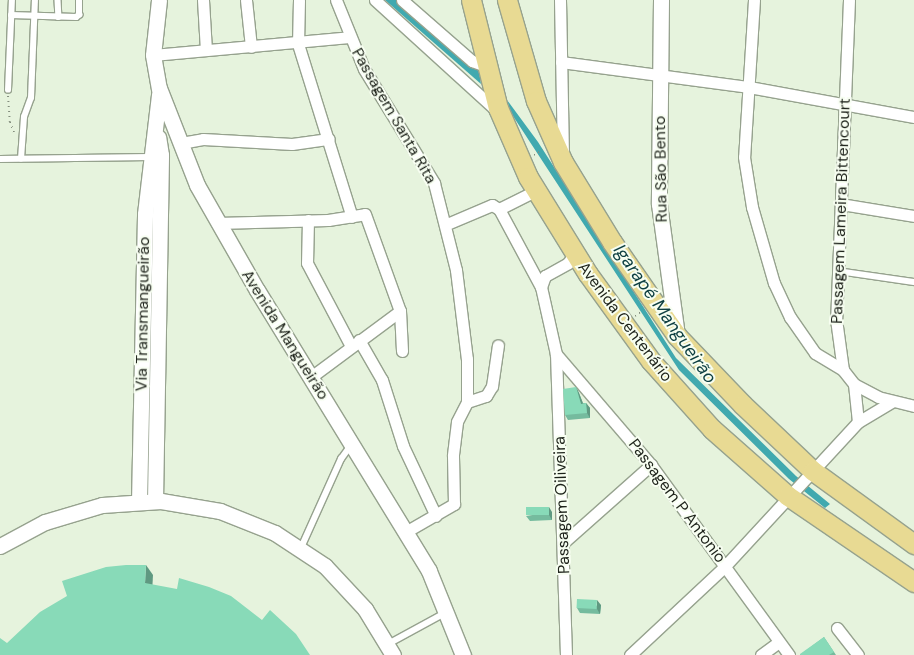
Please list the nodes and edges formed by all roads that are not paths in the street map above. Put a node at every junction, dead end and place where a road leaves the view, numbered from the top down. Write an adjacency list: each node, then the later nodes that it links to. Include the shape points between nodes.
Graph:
1 (12, 0): 18 (lane)
2 (35, 0): 19 (lane)
3 (58, 0): 20 (lane)
4 (79, 0): 20 (lane, via 79,15)
5 (159, 0): 25 (street, Avenida Mangueirão)
6 (203, 0): 24 (street)
7 (246, 0): 23 (street)
8 (299, 0): 22 (street)
9 (336, 0): 21 (street, Passagem Santa Rita)
10 (375, 0): 33 (street)
11 (402, 0): 27 (street, via 472,61)
12 (471, 0): 27 (main road, Avenida Centenário)
13 (507, 0): 41 (main road, Avenida Centenário, via 536,101)
14 (560, 0): 26 (street)
15 (661, 0): 28 (street, Rua São Bento)
16 (754, 0): 29 (street)
17 (849, 0): 32 (street, Passagem Lameira Bittencourt)
18 (11, 15): 19 (lane); 31 (lane)
19 (35, 16): 20 (lane); 40 (lane, via 31,98 24,117)
20 (59, 17)
21 (349, 37): 22 (street); 49 (street, Passagem Santa Rita, via 364,69 427,169)
22 (298, 44): 23 (street); 36 (street)
23 (251, 47): 24 (street)
24 (206, 50): 25 (street)
25 (153, 55): 30 (street, Avenida Mangueirão)
26 (561, 62): 28 (street); 41 (street)
27 (486, 66): 33 (main road, Avenida Centenário)
28 (661, 74): 29 (street); 55 (street, Rua São Bento, via 659,204)
29 (749, 87): 32 (street); 60 (street, via 744,157 765,258 774,283 801,334 815,353)
30 (159, 88): 35 (street, Via Transmangueirão); 37 (street, Avenida Mangueirão)
31 (8, 90)
32 (845, 105): 34 (street); 43 (street, Passagem Lameira Bittencourt)
33 (500, 115): 42 (main road, Avenida Centenário)
34 (914, 117)
35 (157, 128): 38 (street, Via Transmangueirão); 71 (street, Via Transmangueirão, via 161,155)
36 (329, 139): 37 (street, via 292,144 229,140); 45 (street)
37 (180, 143): 48 (street, Avenida Mangueirão)
38 (150, 157): 40 (lane); 72 (street, Via Transmangueirão, via 145,214)
39 (0, 159): 40 (lane)
40 (21, 159)
41 (563, 162): 55 (main road, Avenida Centenário, via 612,242)
42 (535, 191): 44 (street); 50 (main road, Avenida Centenário)
43 (841, 204): 46 (street); 51 (street, Passagem Lameira Bittencourt)
44 (499, 209): 49 (street, via 492,205); 53 (street, Passagem Oiliveira)
45 (352, 216): 47 (street); 54 (street, via 365,214)
46 (914, 216)
47 (308, 220): 48 (street); 56 (street, via 307,263)
48 (218, 223): 61 (street, Avenida Mangueirão)
49 (447, 224): 63 (street, Passagem Santa Rita, via 467,359)
50 (574, 253): 53 (street, via 568,263 545,276); 70 (main road, Avenida Centenário, via 657,368 712,428)
51 (838, 271): 52 (lane); 60 (street, Passagem Lameira Bittencourt, via 836,318)
52 (914, 282)
53 (540, 288): 59 (street, Passagem Oiliveira)
54 (400, 311): 56 (street); 58 (street)
55 (677, 336): 69 (main road, Avenida Centenário)
56 (355, 343): 61 (street); 73 (street, via 382,380 404,446)
57 (498, 345): 63 (street, via 492,386 486,396)
58 (402, 351)
59 (556, 354): 68 (street, Passagem P Antonio); 75 (street, Passagem Oiliveira)
60 (843, 370): 62 (street)
61 (311, 377): 67 (street, Avenida Mangueirão)
62 (854, 384): 64 (street); 66 (street)
63 (468, 402): 73 (street, Passagem Santa Rita, via 457,422 453,456 454,504)
64 (891, 402): 65 (street); 66 (street)
65 (914, 406)
66 (858, 422): 69 (street)
67 (352, 443): 74 (street, Avenida Mangueirão); 78 (lane, via 341,459)
68 (652, 465): 75 (street); 79 (street, Passagem P Antonio)
69 (810, 473): 70 (street); 76 (main road, Avenida Centenário)
70 (790, 494): 79 (street); 80 (main road, Avenida Centenário)
71 (155, 501): 72 (street); 78 (street, via 220,511 257,524)
72 (139, 502): 77 (street, via 73,512 44,522)
73 (436, 516): 74 (street, Passagem Santa Rita)
74 (407, 531): 81 (street, Avenida Mangueirão)
75 (563, 543): 86 (street, Passagem Oiliveira)
76 (914, 544)
77 (0, 546)
78 (301, 548): 84 (street, via 346,586)
79 (725, 566): 83 (street, Passagem P Antonio); 87 (street)
80 (914, 582)
81 (447, 612): 84 (lane); 85 (street, Avenida Mangueirão)
82 (837, 628): 90 (street)
83 (779, 642): 88 (street); 89 (street, Passagem P Antonio)
84 (390, 650)
85 (463, 655)
86 (566, 655)
87 (630, 655)
88 (760, 655)
89 (789, 655)
90 (858, 655)

